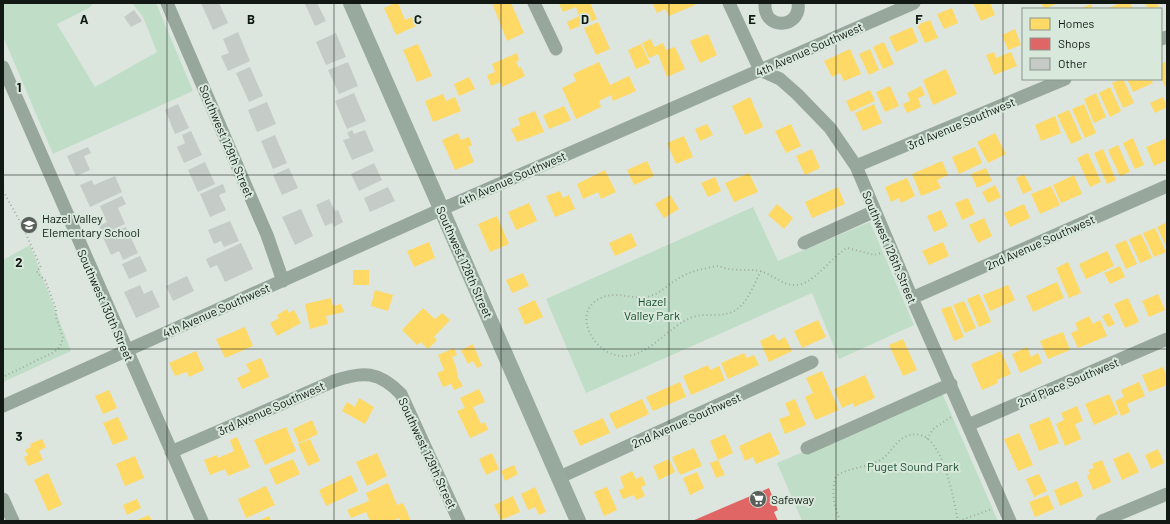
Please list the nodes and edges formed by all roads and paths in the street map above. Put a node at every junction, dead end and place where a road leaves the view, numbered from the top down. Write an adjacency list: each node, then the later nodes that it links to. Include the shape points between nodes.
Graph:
1 (167, 3): 20 (street, Southwest 129th Street, via 267,235)
2 (351, 3): 15 (main road, Southwest 128th Street)
3 (534, 3): 8 (street)
4 (729, 3): 10 (street)
5 (765, 3): 6 (street, via 765,11 769,18 782,24 796,17)
6 (798, 3)
7 (907, 4): 10 (street, 4th Avenue Southwest)
8 (556, 50)
9 (3, 67): 23 (street, Southwest 130th Street)
10 (760, 70): 12 (street, Southwest 126th Street, via 780,79 797,94 830,128); 15 (street, 4th Avenue Southwest)
11 (1063, 80): 12 (street, 3rd Avenue Southwest)
12 (856, 166): 16 (street, Southwest 126th Street)
13 (1167, 186): 21 (street, 2nd Avenue Southwest)
14 (3, 191): 26 (path, via 33,246 41,268 37,273 45,280 63,338 60,347 54,352)
15 (442, 209): 20 (street, 4th Avenue Southwest); 34 (main road, Southwest 128th Street)
16 (875, 211): 17 (street); 18 (street, Southwest 126th Street)
17 (804, 243)
18 (891, 250): 19 (path, via 874,255 847,248 802,284 786,284); 21 (street, Southwest 126th Street)
19 (761, 271): 19 (path, via 717,266 684,274 652,296 642,298 611,295 602,298 586,311 589,333 596,343 611,354 631,356 642,352 693,316 728,314 736,310 743,304)
20 (283, 281): 23 (street, 4th Avenue Southwest)
21 (912, 298): 27 (street, Southwest 126th Street)
22 (1167, 339): 30 (street, 2nd Place Southwest)
23 (126, 351): 28 (street, 4th Avenue Southwest); 33 (street, Southwest 130th Street)
24 (812, 362): 34 (street, 2nd Avenue Southwest)
25 (374, 375): 33 (street, 3rd Avenue Southwest, via 350,375 334,381); 40 (street, Southwest 129th Street, via 393,385 401,394)
26 (3, 377)
27 (950, 384): 29 (street, Southwest 126th Street); 32 (street)
28 (3, 406)
29 (963, 412): 30 (street, Southwest 126th Street); 31 (path, via 945,420)
30 (968, 425): 37 (street, Southwest 126th Street)
31 (927, 439): 42 (path, via 917,435 907,436 894,445 882,459 836,476 832,487 834,506); 43 (path, via 946,466)
32 (807, 448)
33 (171, 452): 39 (street, Southwest 130th Street)
34 (560, 477): 41 (main road, Southwest 128th Street)
35 (1167, 494): 45 (street)
36 (3, 499): 38 (street)
37 (1003, 505): 43 (path); 44 (street, Southwest 126th Street)
38 (13, 521)
39 (202, 521)
40 (459, 521)
41 (578, 521)
42 (840, 521)
43 (959, 521)
44 (1010, 521)
45 (1102, 521)

